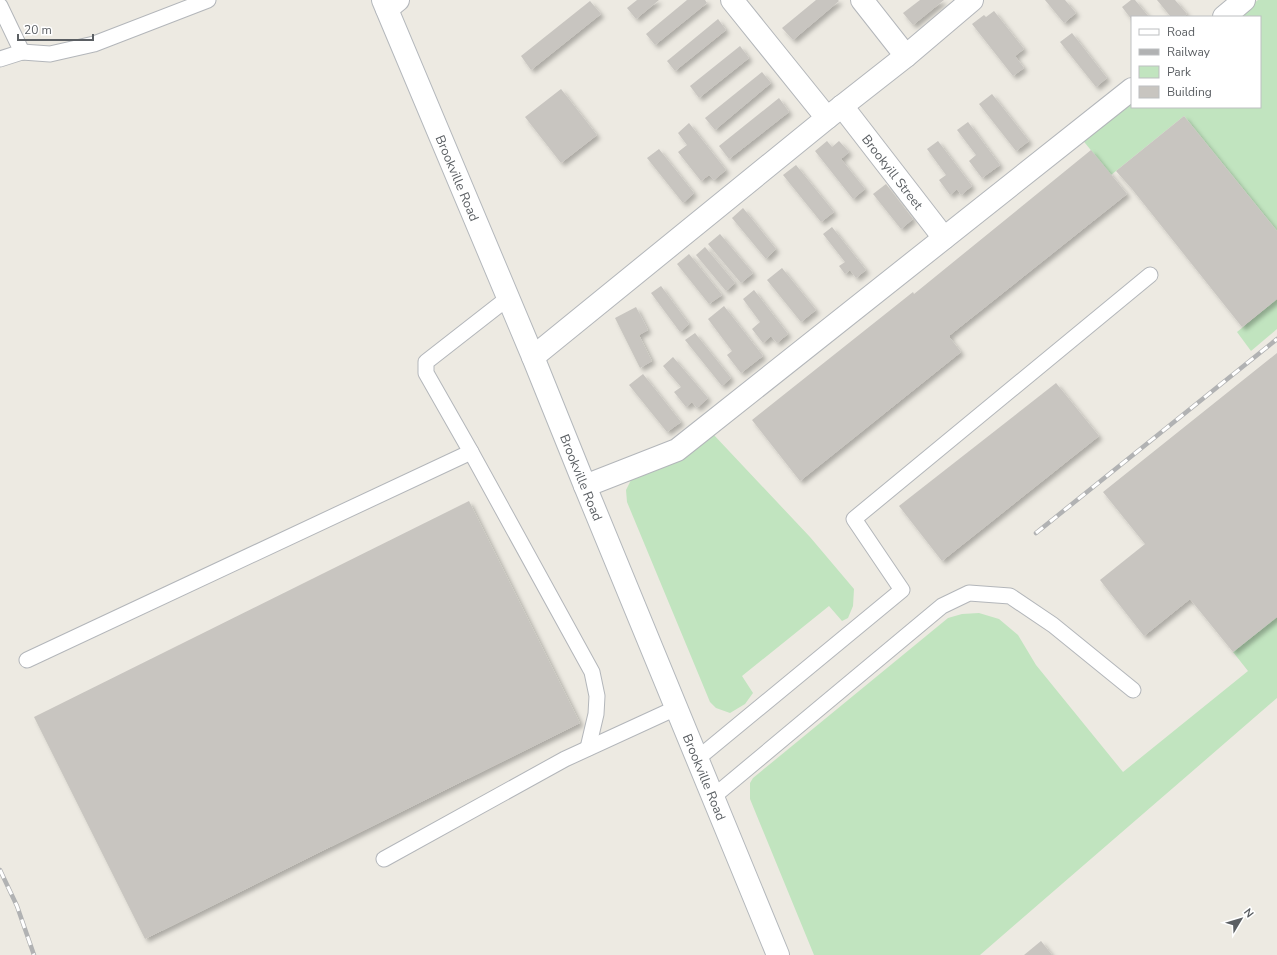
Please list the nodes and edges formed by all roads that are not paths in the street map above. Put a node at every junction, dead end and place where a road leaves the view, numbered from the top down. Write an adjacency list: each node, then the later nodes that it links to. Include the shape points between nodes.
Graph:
1 (208, 0): 9 (lane, via 94,44 50,54)
2 (732, 0): 13 (street, Brookyill Street)
3 (862, 0): 10 (street)
4 (972, 0): 10 (street)
5 (1244, 0): 8 (street)
6 (389, 3): 16 (street, Brookville Road)
7 (0, 6): 9 (lane)
8 (1225, 16)
9 (22, 52): 11 (lane)
10 (906, 56): 13 (street)
11 (0, 59)
12 (1131, 91): 14 (street)
13 (834, 112): 14 (street, Brookyill Street); 17 (street)
14 (944, 238): 19 (street, via 677,450)
15 (1150, 275): 24 (lane, via 854,519 902,590)
16 (508, 298): 17 (street, Brookville Road); 18 (lane, via 426,362 426,373)
17 (533, 357): 19 (street, Brookville Road)
18 (471, 452): 20 (lane); 23 (lane, via 592,672 597,696 596,714)
19 (585, 486): 22 (street, Brookville Road)
20 (27, 660)
21 (1133, 690): 25 (lane, via 1053,624 1010,596 969,593 942,606)
22 (676, 708): 23 (lane); 24 (street, Brookville Road)
23 (588, 748): 26 (lane)
24 (697, 760): 25 (street, Brookville Road)
25 (713, 797): 27 (street, Brookville Road)
26 (384, 859)
27 (778, 955)

